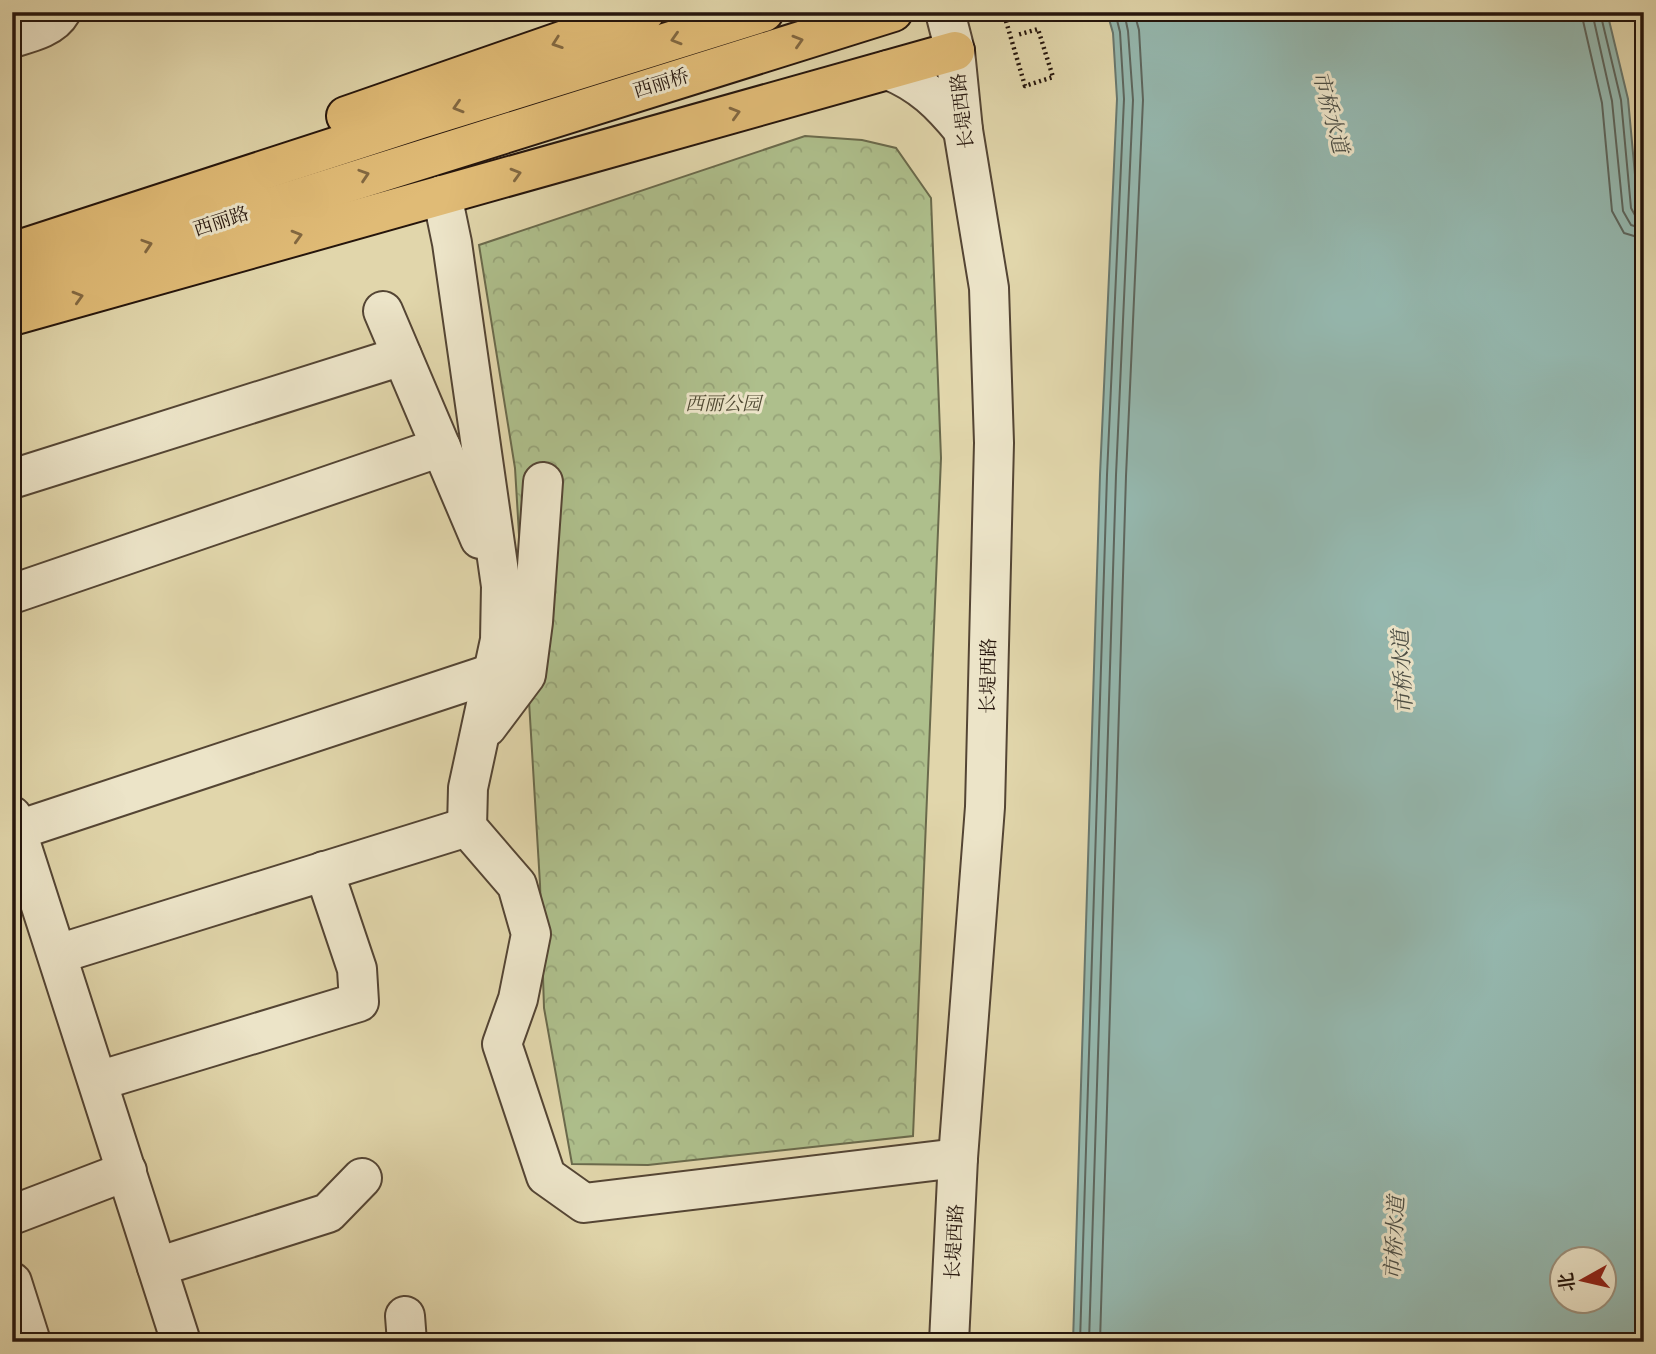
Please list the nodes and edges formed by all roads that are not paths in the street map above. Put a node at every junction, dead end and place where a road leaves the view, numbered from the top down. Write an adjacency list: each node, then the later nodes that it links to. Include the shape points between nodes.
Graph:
1 (61, 12): 6 (street, via 36,31)
2 (645, 12): 12 (main road, one-way to 12)
3 (764, 12): 10 (main road, 西丽桥, one-way to 10)
4 (893, 12): 10 (main road, 西丽桥, one-way to 4)
5 (946, 12): 7 (street, 长堤西路)
6 (12, 38)
7 (955, 51): 8 (main road); 9 (street, 长堤西路)
8 (888, 70): 9 (street, via 931,94); 11 (main road, one-way to 8)
9 (963, 130): 30 (street, 长堤西路, via 989,288 993,443 985,807)
10 (425, 137): 13 (main road, 西丽路); 14 (main road, 西丽路, one-way to 10)
11 (442, 195): 16 (main road, one-way to 11); 21 (street)
12 (12, 232)
13 (12, 252)
14 (12, 288)
15 (383, 311): 17 (street)
16 (12, 316)
17 (402, 356): 18 (street); 19 (street)
18 (441, 447): 21 (street); 22 (street)
19 (12, 479)
20 (543, 482): 24 (street, via 526,675)
21 (500, 586): 23 (street, via 500,640)
22 (12, 594)
23 (493, 673): 24 (street); 25 (street)
24 (479, 737): 26 (street, via 468,788)
25 (14, 826): 28 (street)
26 (467, 827): 27 (street); 30 (street, via 517,885 531,934 518,999 502,1044 546,1176 584,1203)
27 (324, 871): 28 (street); 29 (street, via 357,969 359,1002)
28 (58, 954): 29 (street)
29 (98, 1081): 31 (street)
30 (958, 1157): 38 (street, 长堤西路)
31 (127, 1171): 33 (street); 34 (street)
32 (362, 1178): 34 (street, via 328,1213)
33 (12, 1215)
34 (158, 1267): 37 (street)
35 (12, 1283): 36 (street)
36 (31, 1342)
37 (181, 1342)
38 (949, 1342)

